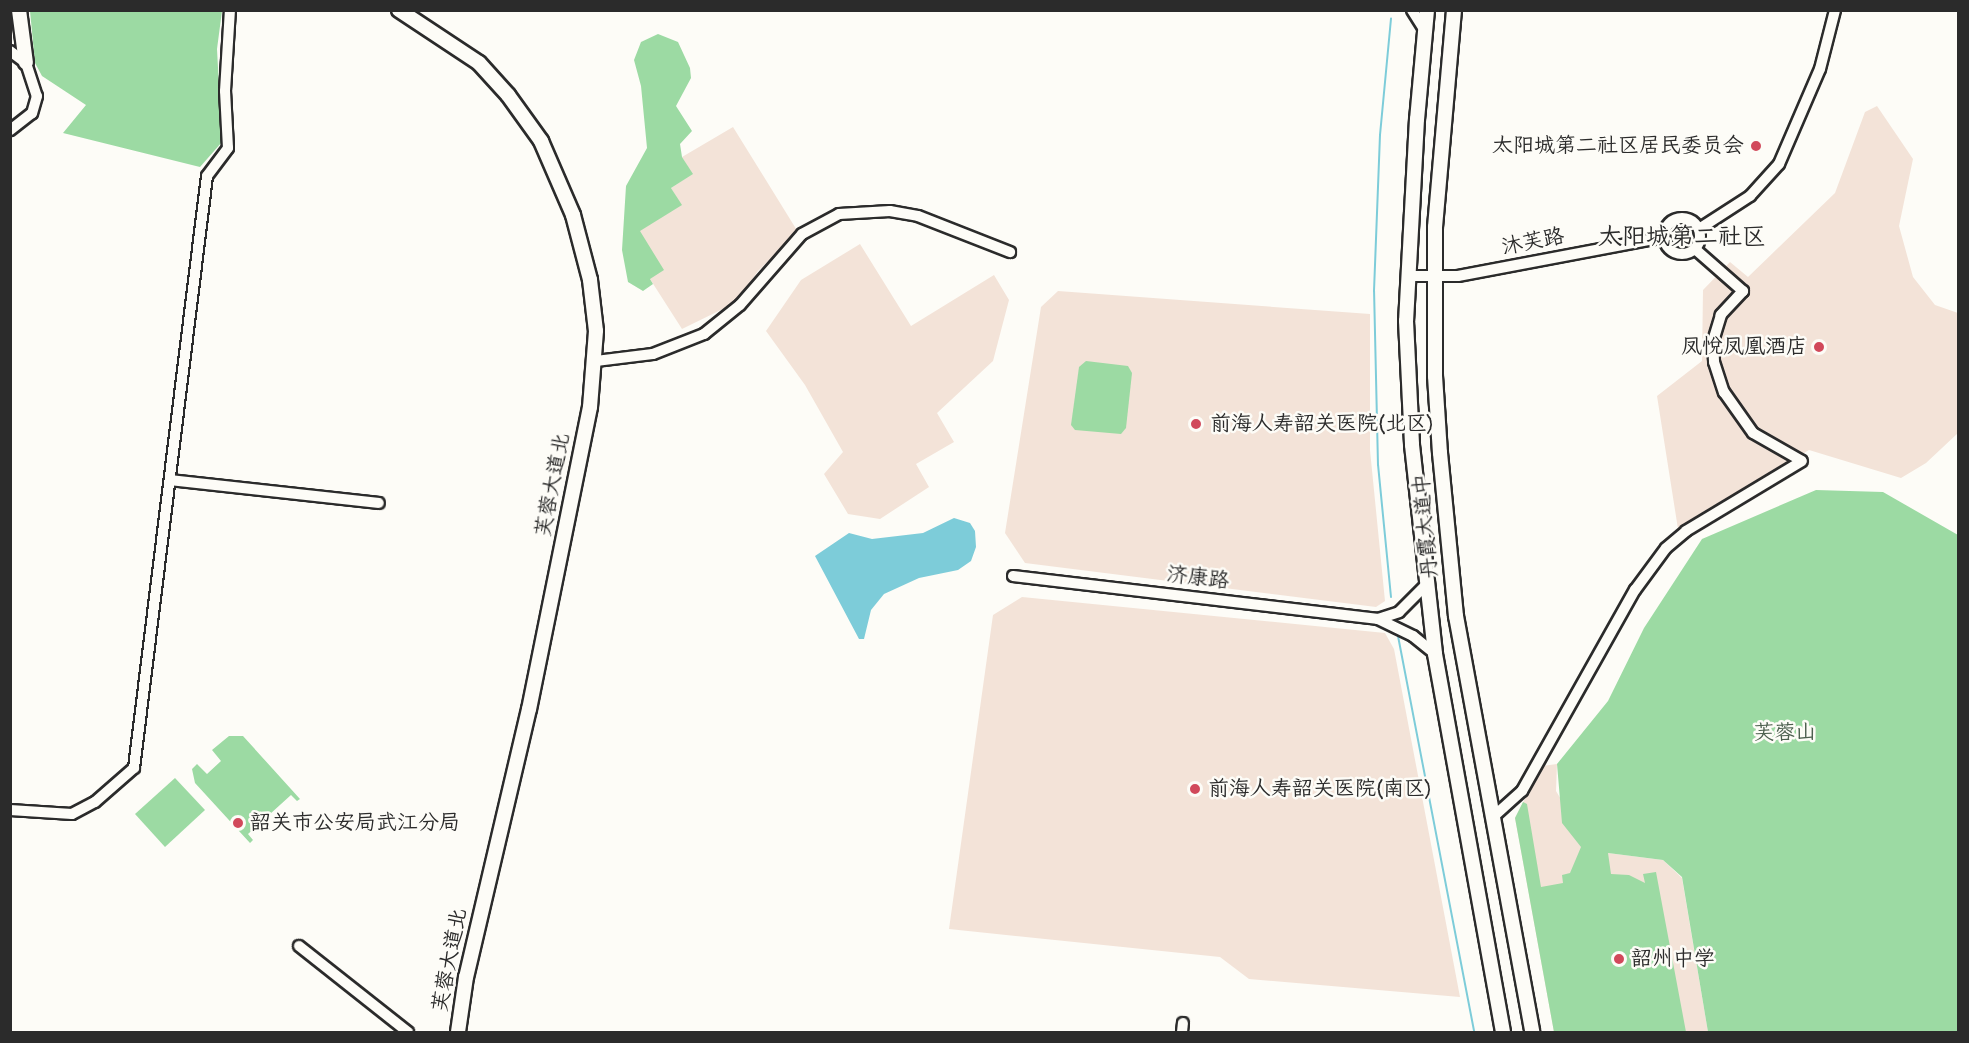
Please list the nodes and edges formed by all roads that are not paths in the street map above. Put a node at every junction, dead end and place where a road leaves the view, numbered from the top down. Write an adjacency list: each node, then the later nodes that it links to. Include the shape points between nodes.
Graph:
1 (19, 10): 10 (main road)
2 (230, 10): 19 (street, via 225,92 228,148 207,176)
3 (399, 10): 18 (main road, 芙蓉大道北, via 479,63 541,141 562,184 585,255 594,304)
4 (1412, 10): 8 (street)
5 (1427, 10): 8 (main road, 丹霞大道中)
6 (1454, 10): 17 (main road, 丹霞大道中, via 1438,173)
7 (1835, 10): 12 (street, via 1820,69 1779,164 1750,196)
8 (1425, 31): 16 (main road, 丹霞大道中)
9 (10, 51): 10 (street)
10 (26, 63): 11 (street, via 34,82 35,106)
11 (10, 130)
12 (1699, 229): 13 (street, via 1692,220 1681,218 1671,222); 14 (street, via 1700,240)
13 (1664, 237): 14 (street, via 1673,251 1684,254); 17 (street, 沐芙路)
14 (1695, 249): 26 (street, via 1743,291 1721,315 1713,342 1714,362 1724,392 1753,434 1802,461 1686,531 1666,548 1635,590 1518,796)
15 (1010, 252): 18 (street, via 918,216 890,211 839,214 802,234 740,304 704,334 653,354)
16 (1408, 276): 17 (street, 沐芙路); 22 (main road, 丹霞大道中, via 1407,378)
17 (1435, 277): 26 (main road, 丹霞大道中, via 1436,376 1451,567)
18 (596, 361): 29 (main road, 芙蓉大道北, via 532,698 466,977)
19 (170, 480): 20 (street); 25 (street, via 134,768 95,802 72,814)
20 (379, 503)
21 (1013, 576): 23 (street, 济康路)
22 (1425, 586): 23 (street, via 1399,612); 24 (main road, 丹霞大道中)
23 (1378, 619): 24 (street, 济康路, via 1413,636)
24 (1435, 654): 30 (main road, 丹霞大道中)
25 (10, 810)
26 (1493, 816): 31 (main road, 丹霞大道中)
27 (298, 946): 28 (street)
28 (408, 1032)
29 (458, 1032)
30 (1503, 1032)
31 (1532, 1032)

